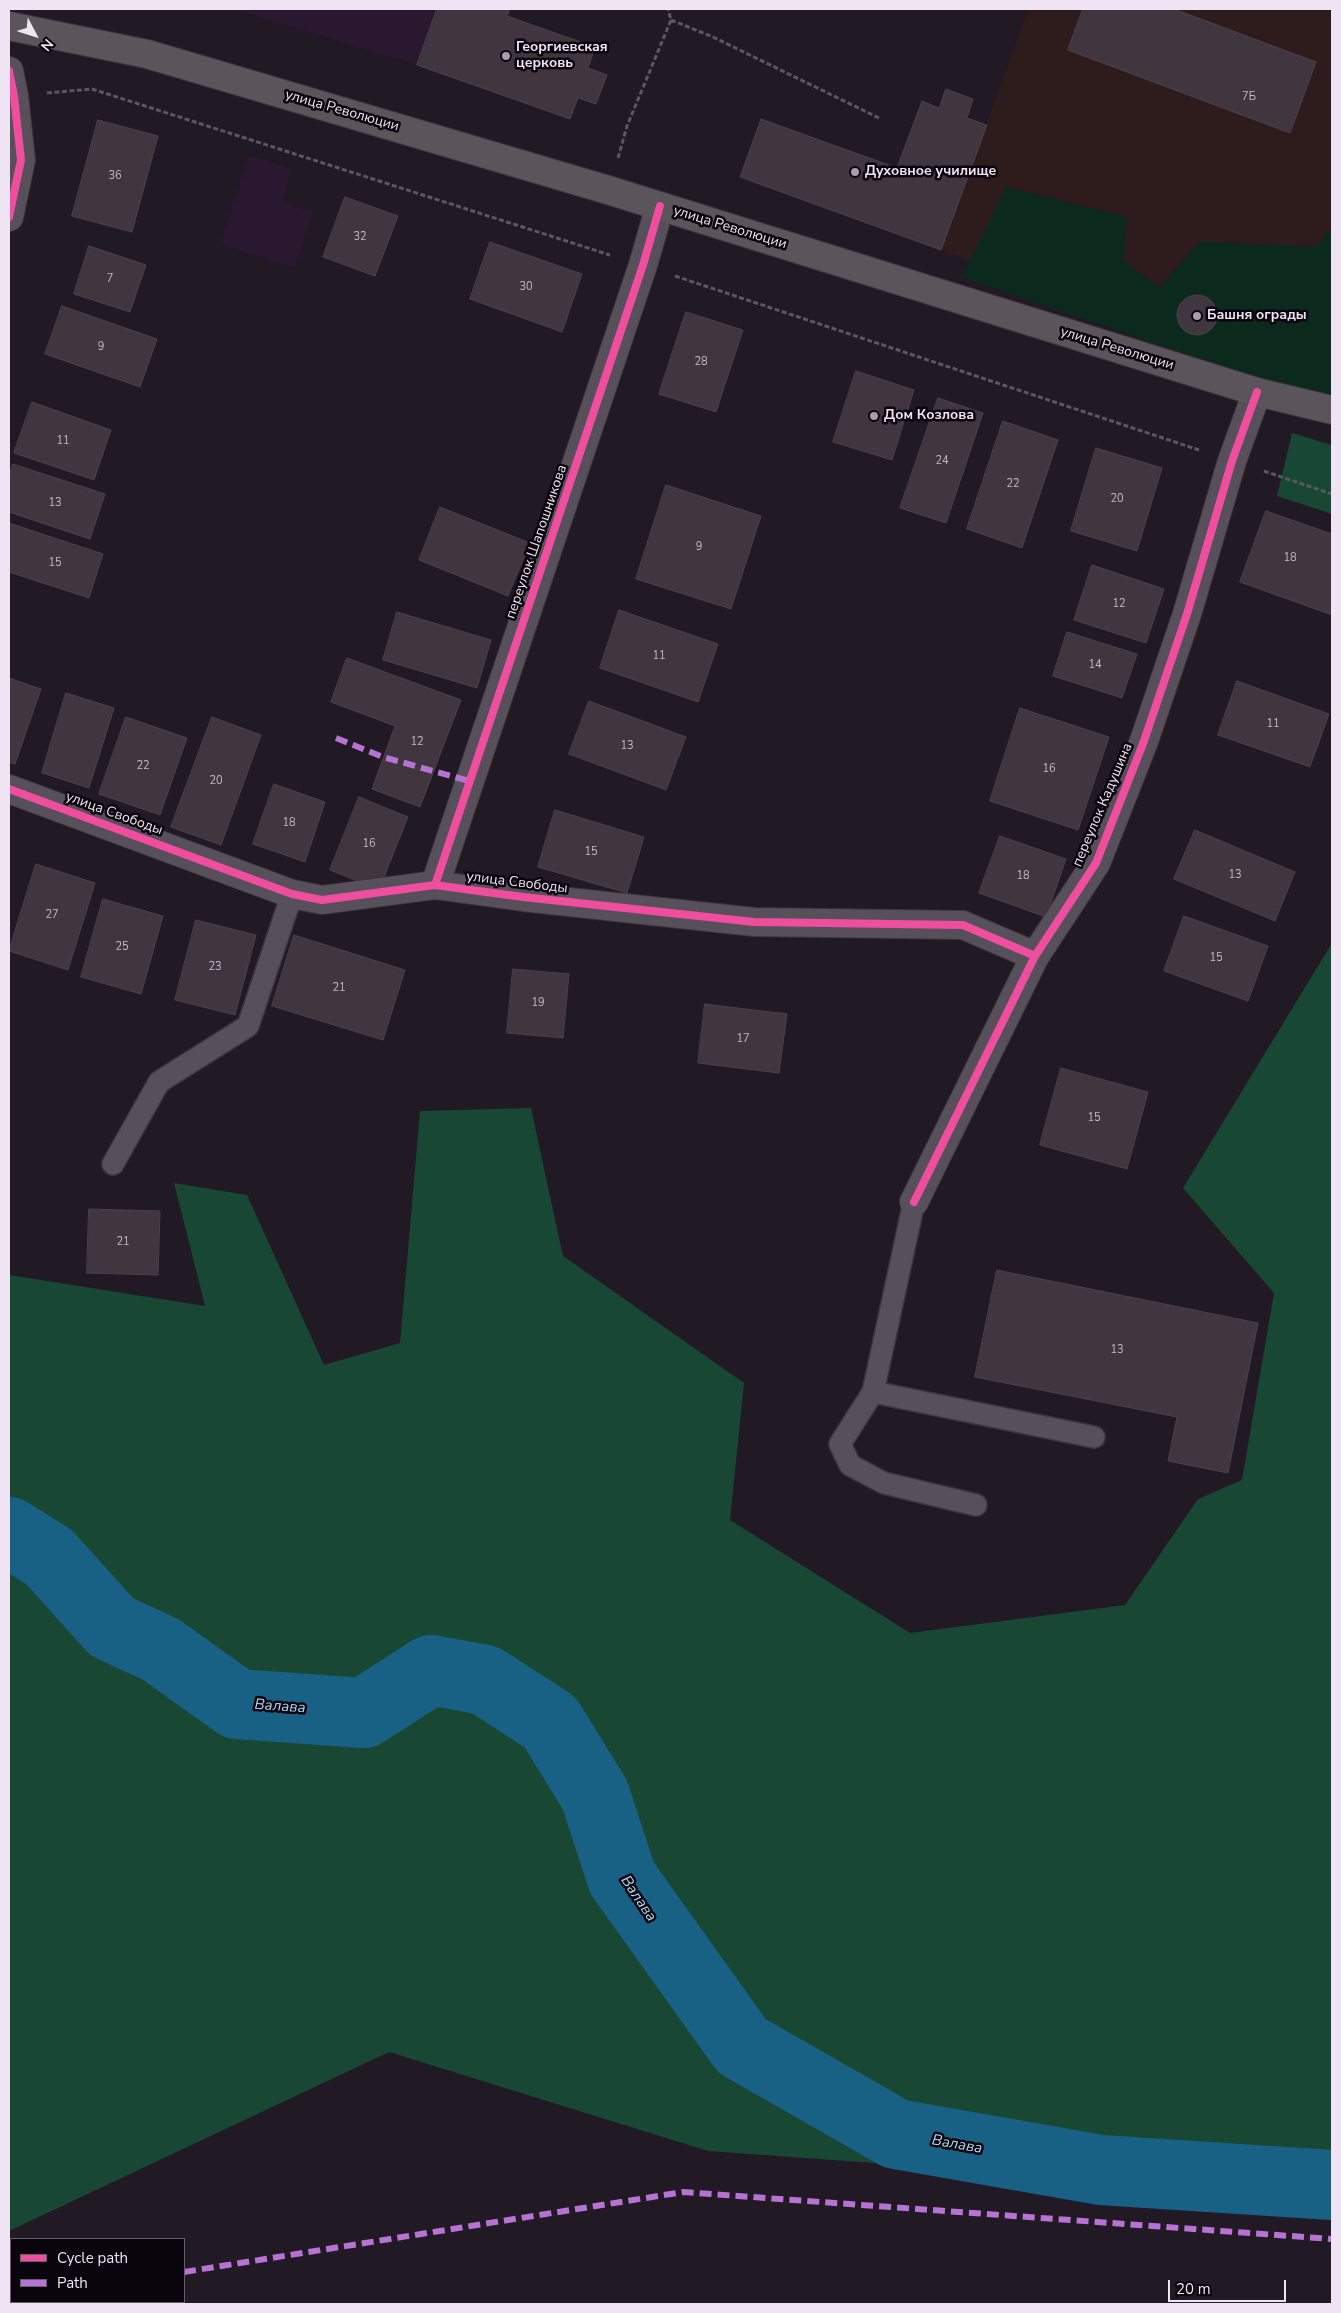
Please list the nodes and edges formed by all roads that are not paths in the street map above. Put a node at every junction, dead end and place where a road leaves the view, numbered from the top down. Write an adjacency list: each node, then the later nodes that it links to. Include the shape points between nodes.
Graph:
1 (9, 26): 3 (main road, улица Революции, via 147,54)
2 (9, 71): 4 (street, via 21,160)
3 (660, 206): 5 (main road, улица Революции); 8 (street, переулок Шапошникова)
4 (9, 217)
5 (1257, 392): 6 (main road, улица Революции); 10 (street, переулок Кадушина, via 1232,461 1187,614 1144,741 1096,863)
6 (1332, 410)
7 (9, 789): 9 (street, улица Свободы)
8 (435, 885): 9 (street, улица Свободы, via 322,900); 10 (street, улица Свободы, via 754,922 963,925)
9 (292, 894): 11 (lane, via 248,1026 159,1082)
10 (1035, 956): 12 (street, переулок Кадушина)
11 (112, 1164)
12 (914, 1202): 13 (lane)
13 (873, 1392): 14 (lane); 15 (lane, via 840,1444 850,1465 884,1483)
14 (1094, 1437)
15 (976, 1505)

